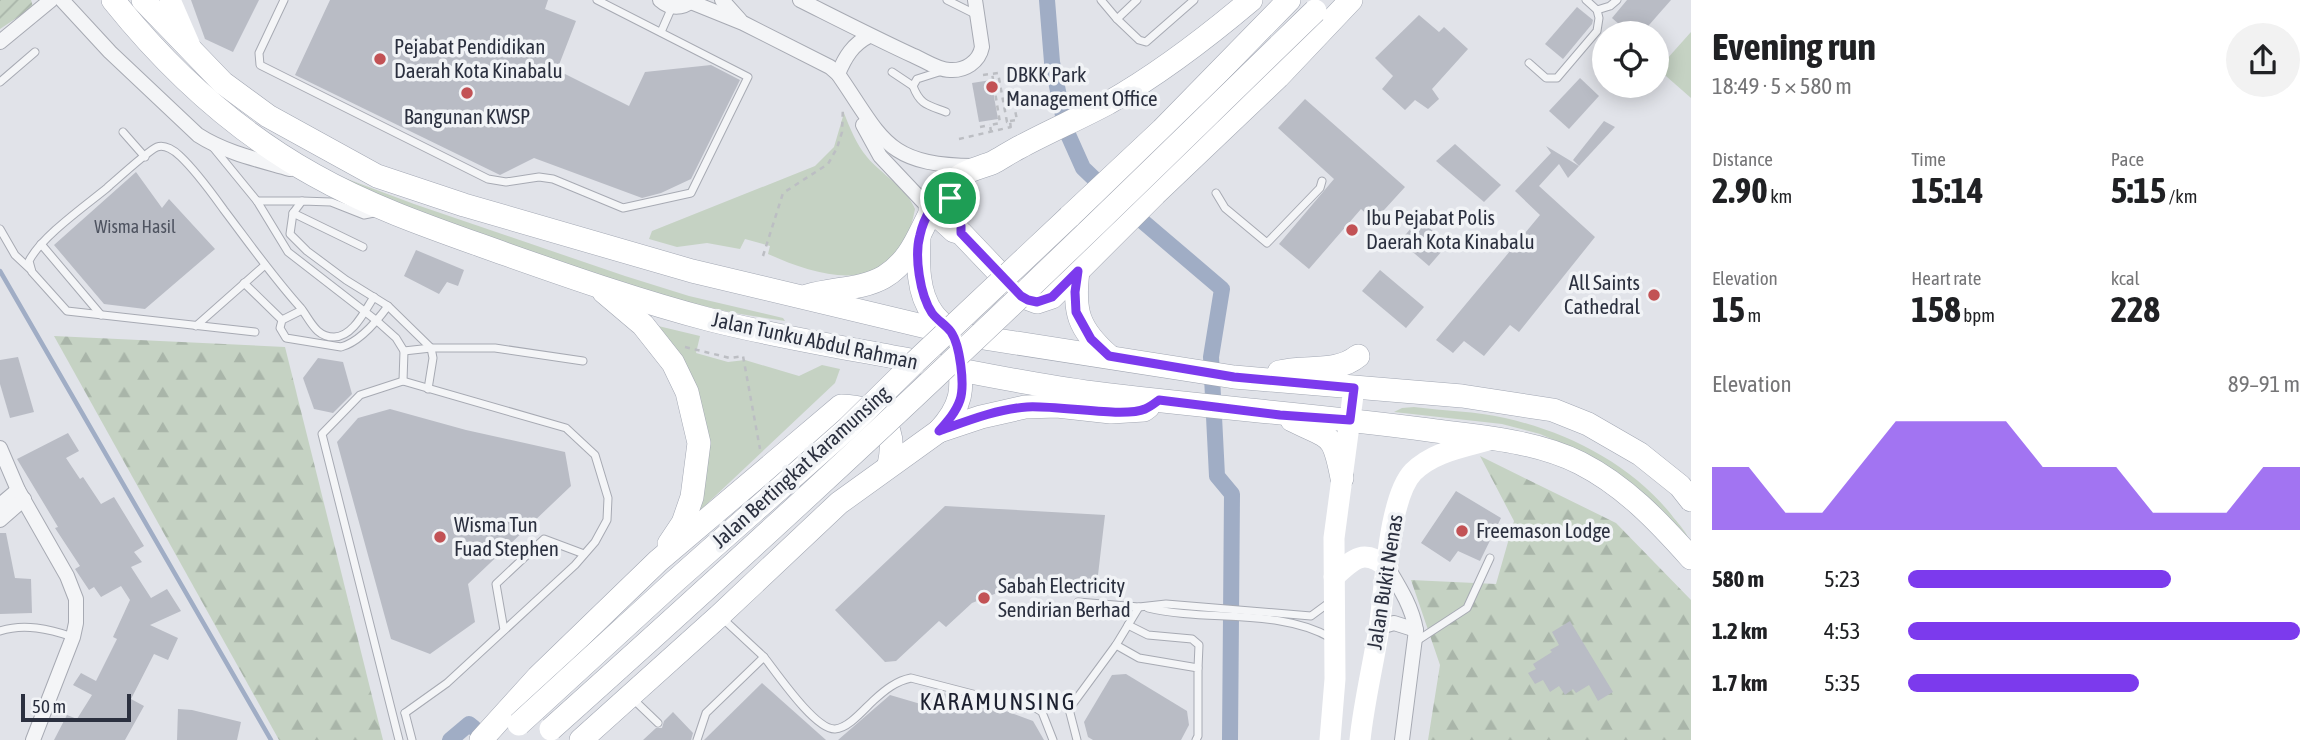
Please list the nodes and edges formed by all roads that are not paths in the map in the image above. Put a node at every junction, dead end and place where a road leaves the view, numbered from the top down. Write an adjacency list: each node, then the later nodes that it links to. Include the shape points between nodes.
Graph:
1 (51, 0): 30 (street)
2 (62, 0): 41 (street, via 110,52)
3 (113, 0): 44 (main road, Jalan Tunku Abdul Rahman, via 185,81)
4 (143, 0): 31 (main road, Jalan Tunku Abdul Rahman)
5 (170, 0): 31 (main road)
6 (284, 0): 28 (lane, via 259,53 261,65 488,179 553,179 623,208 691,193 748,77)
7 (597, 0): 28 (lane)
8 (722, 0): 27 (street)
9 (738, 0): 27 (street)
10 (947, 0): 25 (lane)
11 (975, 0): 25 (street)
12 (1101, 0): 26 (lane)
13 (1137, 0): 26 (lane)
14 (1194, 0): 26 (lane, via 1146,42)
15 (1251, 0): 43 (main road, via 1209,35 1108,102 1015,137 991,163)
16 (1289, 0): 130 (main road, Jalan Bertingkat Karamunsing, bridge, via 1162,130 848,428)
17 (1350, 0): 59 (main road, via 1278,77)
18 (1586, 0): 24 (lane)
19 (1617, 0): 24 (lane)
20 (692, 1): 22 (street, via 681,7); 27 (street)
21 (804, 1): 29 (street)
22 (666, 4): 28 (lane)
23 (1320, 5): 125 (main road, Jalan Bertingkat Karamunsing, bridge, via 948,365)
24 (1597, 10): 33 (lane, via 1597,31 1557,78 1546,78)
25 (978, 15): 34 (street, via 979,58)
26 (1117, 19)
27 (743, 23): 36 (street, via 830,67)
28 (661, 32)
29 (869, 36): 34 (street); 36 (street, via 845,57)
30 (0, 42)
31 (190, 48): 64 (main road, Jalan Tunku Abdul Rahman, via 223,83 268,116 377,176 488,213)
32 (35, 52): 37 (lane)
33 (1529, 63)
34 (950, 70): 38 (lane, via 917,79)
35 (892, 72): 38 (lane)
36 (840, 77): 43 (street, via 876,132 899,152 938,164); 50 (street, via 880,156)
37 (0, 82)
38 (913, 86): 39 (lane, via 918,99)
39 (946, 112)
40 (123, 132): 42 (lane)
41 (208, 141): 44 (street); 48 (lane)
42 (145, 157): 56 (lane); 58 (lane, via 157,147 168,147 180,156)
43 (979, 166): 46 (main road)
44 (315, 176): 51 (main road, Jalan Tunku Abdul Rahman)
45 (1322, 181): 47 (lane, via 1267,243 1225,208)
46 (950, 185): 50 (main road); 54 (main road, via 952,213)
47 (1216, 192)
48 (257, 201): 49 (lane); 67 (lane, via 288,252)
49 (302, 201): 51 (lane, via 331,202 365,215); 52 (lane)
50 (930, 209): 54 (main road); 55 (main road)
51 (389, 211): 62 (main road, Jalan Tunku Abdul Rahman)
52 (293, 214): 57 (lane); 63 (lane, via 290,234 336,273)
53 (0, 229): 60 (lane)
54 (961, 233): 59 (main road, via 1028,300 1052,297)
55 (919, 235): 64 (main road, via 911,252 871,283); 74 (main road, via 923,291 932,313)
56 (41, 244): 60 (lane, via 29,261); 68 (lane)
57 (363, 247)
58 (265, 265): 61 (lane); 66 (lane)
59 (1078, 271): 79 (main road, via 1076,312 1091,339)
60 (32, 272): 68 (lane, via 67,311)
61 (244, 283): 69 (lane); 71 (lane)
62 (597, 287): 75 (main road, Jalan Tunku Abdul Rahman); 103 (main road, via 643,325 673,363 687,392 699,443 692,497 683,523)
63 (374, 296): 65 (lane); 67 (lane)
64 (794, 296): 74 (main road, Jalan Tunku Abdul Rahman); 75 (main road, via 793,321)
65 (388, 306): 70 (lane); 77 (lane)
66 (302, 310): 69 (lane); 72 (lane)
67 (364, 311): 70 (lane); 72 (lane, via 342,336 332,338)
68 (101, 315): 71 (lane)
69 (282, 320): 76 (lane, via 282,334)
70 (377, 321): 76 (lane, via 341,347); 78 (lane)
71 (196, 326): 73 (lane)
72 (312, 327): 76 (lane)
73 (255, 332)
74 (952, 333): 79 (main road, Jalan Tunku Abdul Rahman); 82 (main road); 83 (main road)
75 (780, 335): 82 (main road, Jalan Tunku Abdul Rahman)
76 (299, 340)
77 (431, 348): 78 (lane); 81 (lane, via 495,348); 86 (lane)
78 (404, 351): 85 (lane)
79 (1109, 356): 84 (main road, Jalan Tunku Abdul Rahman)
80 (1358, 356): 84 (main road, via 1336,367 1282,371)
81 (583, 361)
82 (961, 370): 83 (main road, Jalan Tunku Abdul Rahman); 91 (main road, via 960,399)
83 (1006, 377): 88 (main road, Jalan Tunku Abdul Rahman)
84 (1260, 380): 87 (main road, Jalan Tunku Abdul Rahman)
85 (403, 382): 86 (lane); 122 (lane, via 360,395 322,434)
86 (428, 388): 100 (lane, via 566,428 595,454 607,498 607,520)
87 (1354, 388): 90 (main road, Jalan Bukit Nenas); 97 (main road, Jalan Tunku Abdul Rahman, via 1462,396 1553,410 1640,454)
88 (1159, 400): 89 (main road, Jalan Tunku Abdul Rahman); 91 (main road, via 1144,410 1111,412 1025,407)
89 (1280, 415): 90 (main road, Jalan Tunku Abdul Rahman); 95 (main road, via 1331,440)
90 (1350, 420): 92 (main road, Jalan Tunku Abdul Rahman); 95 (main road, Jalan Bukit Nenas)
91 (939, 431): 94 (main road)
92 (1492, 439): 102 (main road, Jalan Tunku Abdul Rahman, via 1549,450 1599,474 1643,506); 104 (main road, Jalan Bukit Nenas, via 1431,457 1412,474 1399,500)
93 (0, 448): 96 (street)
94 (889, 465): 103 (main road, via 893,448 880,416 862,407 841,406); 110 (main road, via 839,503)
95 (1342, 478): 105 (main road, Jalan Bukit Nenas)
96 (21, 494): 98 (street); 99 (street); 116 (street, via 76,599)
97 (1691, 500)
98 (0, 505)
99 (0, 520)
100 (584, 554): 113 (lane); 113 (lane, via 544,539 496,584)
101 (1490, 558): 115 (lane, via 1466,608)
102 (1691, 558)
103 (658, 561): 129 (main road, via 538,677)
104 (1388, 568): 105 (main road, via 1367,556); 112 (main road, Jalan Bukit Nenas); 115 (street, via 1408,604)
105 (1334, 577): 106 (main road, Jalan Bukit Nenas)
106 (1334, 599): 109 (lane, via 1311,616); 117 (main road, Jalan Bukit Nenas)
107 (1078, 602): 108 (lane)
108 (1141, 607): 109 (lane, via 1198,606); 109 (lane, via 1198,617); 111 (lane)
109 (1256, 615): 117 (lane, via 1293,622)
110 (719, 616): 119 (lane); 121 (main road)
111 (1128, 625): 118 (lane); 120 (lane, via 1149,635 1192,639 1199,645)
112 (1380, 626): 115 (street, via 1394,623); 137 (main road, Jalan Bukit Nenas)
113 (504, 630): 123 (lane, via 447,683)
114 (0, 631): 116 (lane, via 14,626 50,629)
115 (1415, 636): 138 (street)
116 (73, 637): 126 (street)
117 (1335, 640): 136 (main road, Jalan Bukit Nenas)
118 (1116, 645): 120 (lane, via 1139,658); 134 (lane, via 1069,709)
119 (764, 657): 132 (lane, via 706,713); 133 (lane, via 800,702 823,725 835,729 899,680 911,678 1032,706 1042,712)
120 (1198, 668): 135 (lane)
121 (630, 696): 124 (lane); 131 (main road)
122 (390, 709): 123 (lane); 127 (lane)
123 (405, 713): 128 (lane)
124 (658, 723)
125 (545, 734)
126 (33, 740)
127 (399, 740)
128 (412, 740)
129 (481, 740)
130 (501, 740)
131 (581, 740)
132 (697, 740)
133 (1053, 740)
134 (1077, 740)
135 (1196, 740)
136 (1330, 740)
137 (1357, 740)
138 (1402, 740)

